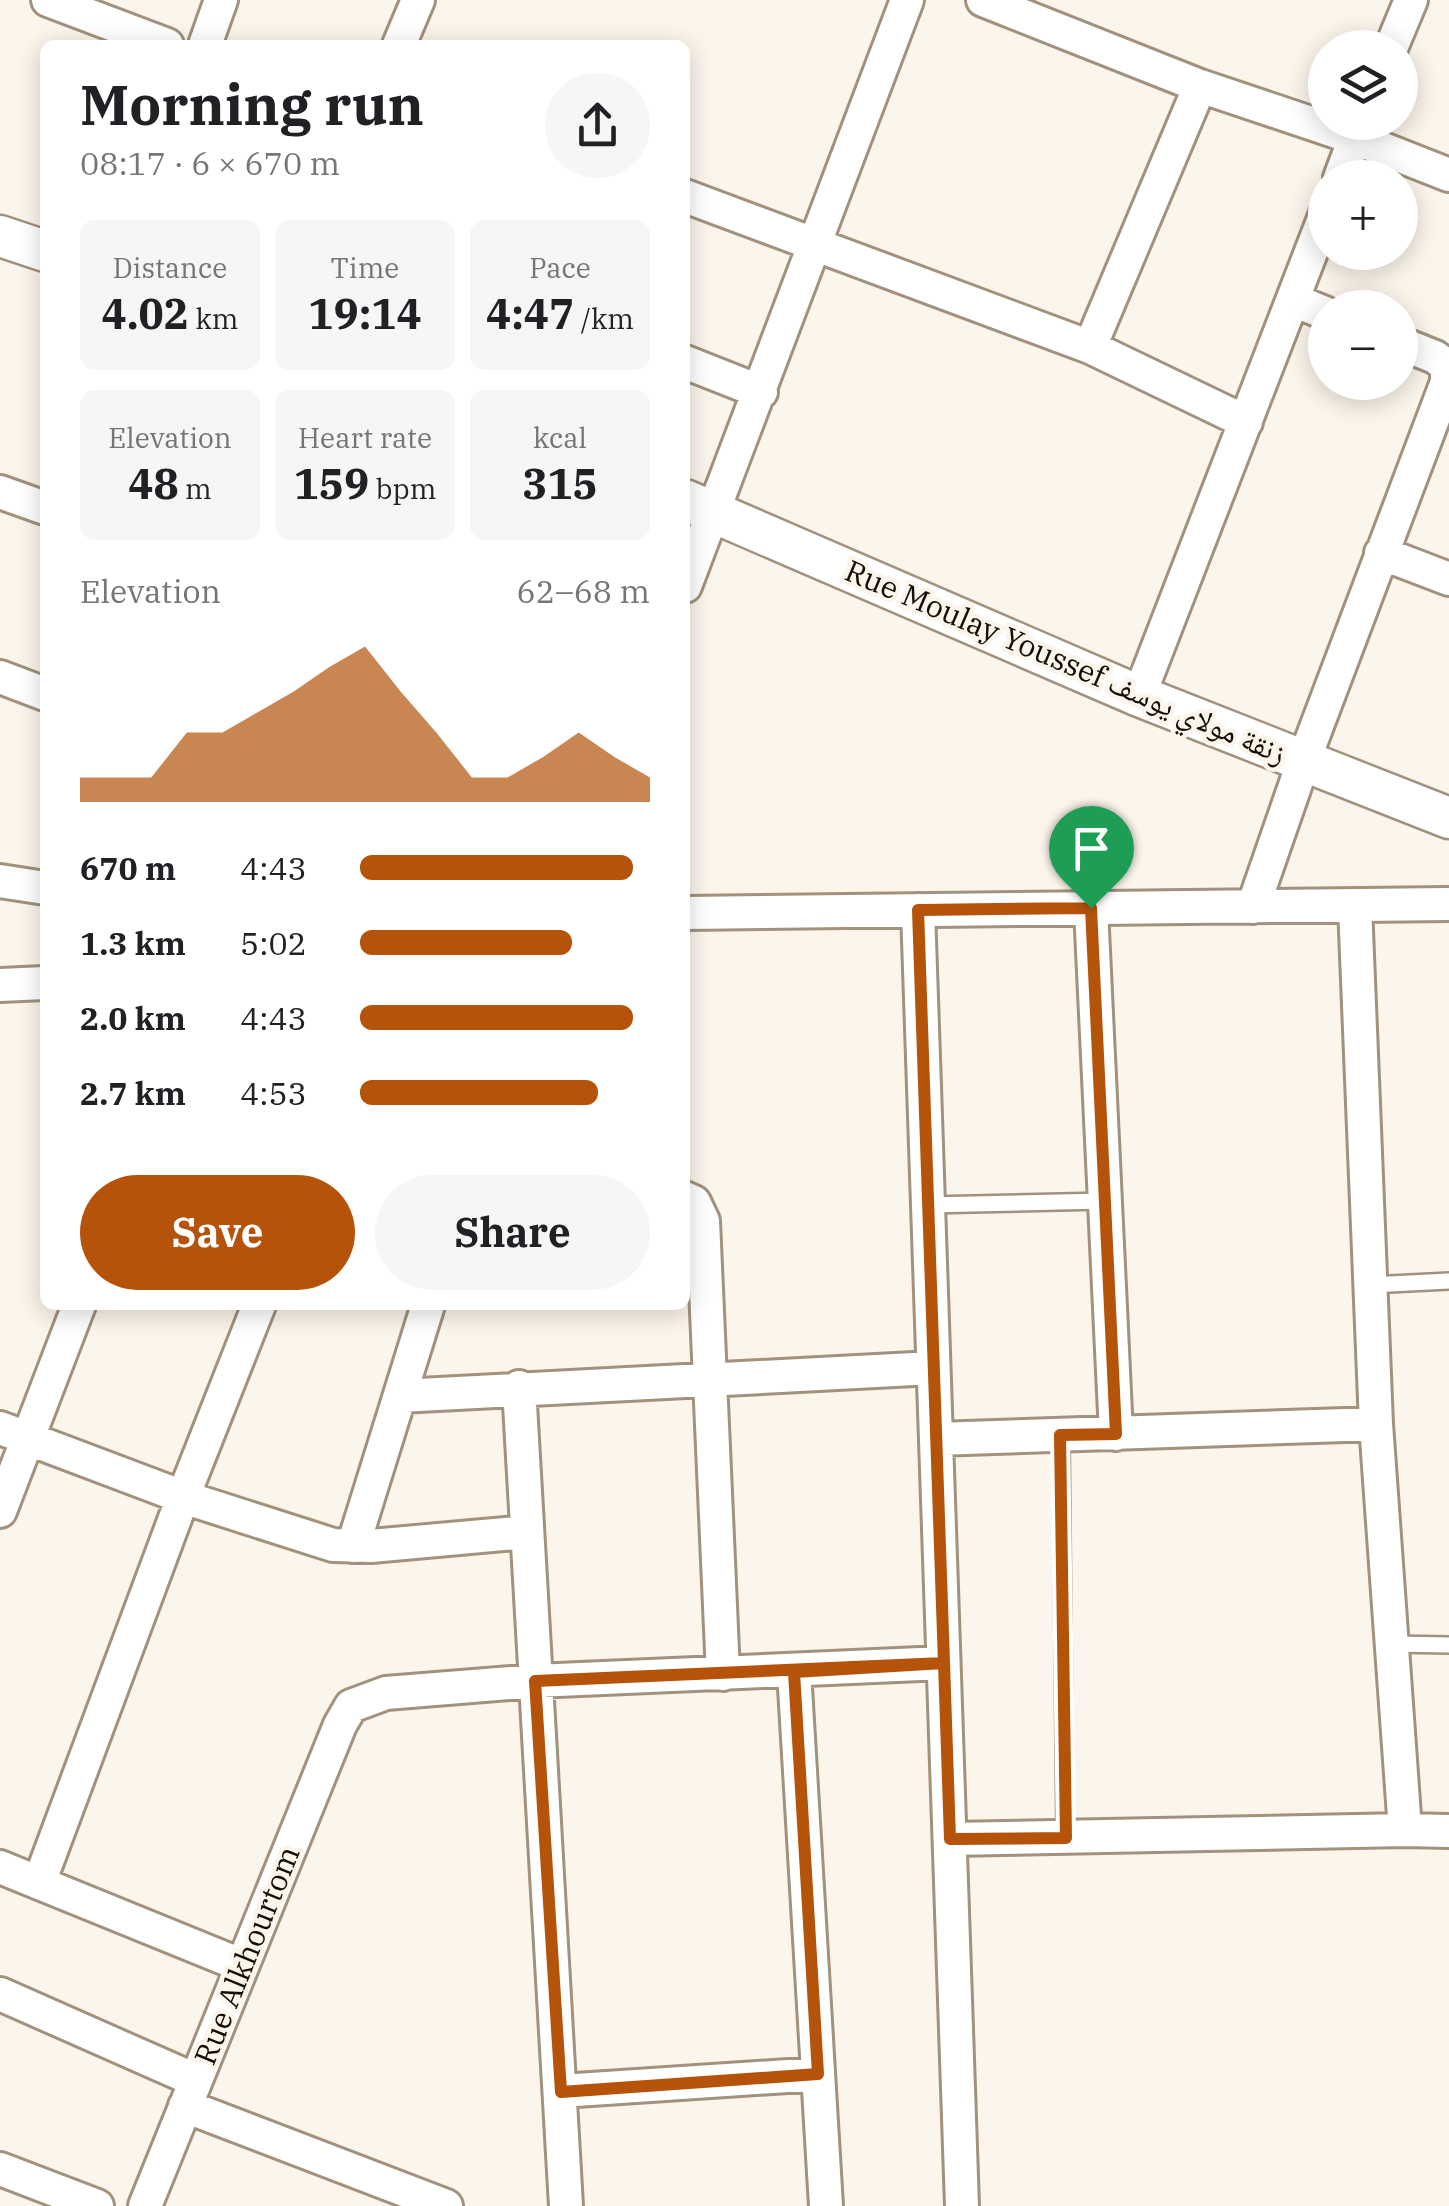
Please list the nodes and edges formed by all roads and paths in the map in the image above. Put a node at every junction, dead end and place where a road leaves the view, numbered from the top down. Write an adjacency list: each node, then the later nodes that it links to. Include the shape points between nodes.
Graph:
1 (48, 0): 8 (street)
2 (221, 0): 9 (street)
3 (418, 0): 10 (street)
4 (906, 0): 17 (street)
5 (983, 0): 11 (street)
6 (1411, 0): 7 (street)
7 (1399, 30)
8 (154, 40)
9 (206, 40)
10 (401, 40)
11 (1200, 86): 12 (street); 22 (street)
12 (1308, 116)
13 (1378, 140): 14 (street)
14 (1449, 175)
15 (690, 198): 17 (street)
16 (0, 236): 18 (street)
17 (814, 244): 22 (street); 25 (street)
18 (40, 249)
19 (1308, 261): 20 (street)
20 (1293, 300): 21 (street); 27 (street)
21 (1308, 306)
22 (1090, 347): 27 (street)
23 (1418, 350): 26 (street, via 1448,366)
24 (690, 364): 25 (street)
25 (761, 392): 30 (street)
26 (1444, 403): 31 (street)
27 (1246, 422): 36 (street)
28 (0, 492): 29 (street)
29 (40, 506)
30 (700, 506): 32 (street); 36 (street, Rue Moulay Youssef زنقة مولاي يوسف)
31 (1381, 553): 33 (street); 37 (street)
32 (690, 559)
33 (1449, 579)
34 (0, 677): 35 (street)
35 (40, 692)
36 (1139, 696): 37 (street, Rue Moulay Youssef زنقة مولاي يوسف)
37 (1304, 760): 38 (street, Rue Moulay Youssef زنقة مولاي يوسف); 43 (street)
38 (1449, 818)
39 (0, 880): 40 (street)
40 (40, 887)
41 (1449, 904): 42 (street)
42 (1355, 906): 43 (street); 53 (street)
43 (1253, 907): 44 (street)
44 (1091, 908): 45 (street); 50 (street)
45 (918, 910): 46 (street); 51 (street)
46 (690, 913)
47 (40, 983): 48 (street)
48 (0, 985)
49 (690, 1200): 58 (street, via 702,1221)
50 (1104, 1201): 51 (lane); 63 (street)
51 (928, 1205): 57 (street)
52 (1449, 1281): 53 (lane)
53 (1370, 1285): 61 (street)
54 (76, 1310): 62 (street)
55 (257, 1310): 66 (street)
56 (426, 1310): 60 (street)
57 (933, 1368): 58 (street); 65 (street)
58 (709, 1380): 59 (street); 74 (street)
59 (520, 1388): 60 (street); 68 (street)
60 (400, 1396): 69 (street)
61 (1376, 1424): 63 (street); 70 (street)
62 (14, 1434): 66 (street); 67 (street)
63 (1116, 1434): 64 (street)
64 (1060, 1435): 65 (street); 78 (lane)
65 (936, 1439): 72 (street)
66 (183, 1497): 69 (street); 81 (street)
67 (0, 1511)
68 (527, 1532): 69 (street); 75 (street)
69 (353, 1546)
70 (1392, 1644): 71 (lane); 76 (street)
71 (1449, 1645)
72 (944, 1663): 73 (street); 79 (street)
73 (794, 1672): 74 (street); 84 (street)
74 (723, 1674): 75 (street)
75 (535, 1681): 82 (street, Rue Alkhourtom, via 386,1692 351,1706); 85 (street)
76 (1405, 1830): 77 (street); 78 (street)
77 (1449, 1831)
78 (1066, 1838): 79 (street)
79 (950, 1839): 93 (street)
80 (0, 1867): 81 (street)
81 (39, 1883): 82 (street)
82 (240, 1965): 86 (street, Rue Alkhourtom)
83 (0, 1994): 86 (street)
84 (818, 2074): 85 (street); 92 (street)
85 (561, 2092): 91 (street)
86 (190, 2093): 89 (street, Rue Alkhourtom); 90 (street)
87 (0, 2168): 88 (street)
88 (85, 2204)
89 (145, 2206)
90 (446, 2206)
91 (566, 2206)
92 (826, 2206)
93 (962, 2206)

